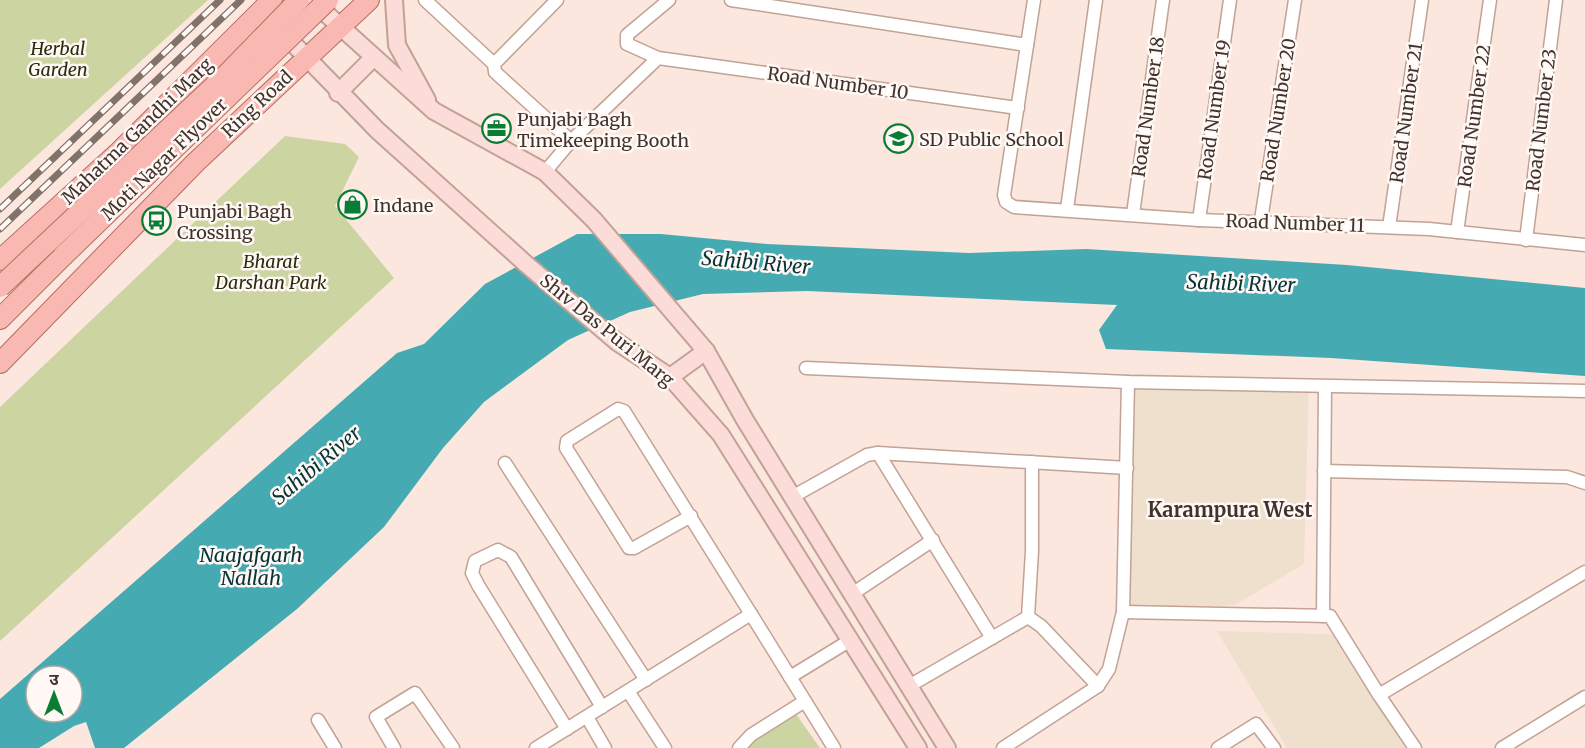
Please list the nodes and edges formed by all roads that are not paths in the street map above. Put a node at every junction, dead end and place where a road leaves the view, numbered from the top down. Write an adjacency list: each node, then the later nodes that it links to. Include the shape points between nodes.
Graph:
1 (299, 0): 41 (main road, bridge, via 228,73)
2 (311, 0): 19 (main road)
3 (328, 0): 42 (main road, Moti Nagar Flyover, bridge)
4 (369, 0): 19 (main road, Ring Road)
5 (394, 0): 27 (main road, via 397,45)
6 (425, 0): 24 (street)
7 (557, 0): 24 (street)
8 (669, 0): 23 (street, Road Number 10, via 627,35 627,44)
9 (731, 0): 20 (street)
10 (1034, 0): 20 (street)
11 (1096, 0): 32 (street)
12 (1163, 0): 33 (street, Road Number 18)
13 (1230, 0): 34 (street, Road Number 19)
14 (1295, 0): 35 (street, Road Number 20)
15 (1422, 0): 36 (street, Road Number 21)
16 (1491, 0): 37 (street, Road Number 22)
17 (1556, 0): 38 (street, Road Number 23)
18 (265, 8): 21 (main road, Shiv Das Puri Marg); 28 (main road, Mahatma Gandhi Marg)
19 (339, 26): 21 (main road, Ring Road); 22 (main road)
20 (1027, 45): 26 (street)
21 (306, 57): 25 (main road, Shiv Das Puri Marg); 30 (main road, Ring Road)
22 (373, 58): 25 (main road); 27 (main road)
23 (658, 58): 26 (street, Road Number 10); 29 (street)
24 (494, 64): 29 (street, via 495,72)
25 (338, 93): 46 (main road, Shiv Das Puri Marg, via 617,342)
26 (1018, 108): 32 (street, Road Number 11, via 1006,202 1025,209)
27 (434, 111): 31 (main road)
28 (134, 136): 30 (main road, via 164,122 183,122 195,131 201,143); 40 (main road, Mahatma Gandhi Marg)
29 (571, 141): 31 (street)
30 (196, 162): 44 (main road, Ring Road)
31 (545, 172): 43 (main road, via 594,220)
32 (1067, 209): 33 (street, Road Number 11)
33 (1132, 214): 34 (street, Road Number 11)
34 (1199, 220): 35 (street, Road Number 11)
35 (1262, 220): 36 (street, Road Number 11)
36 (1389, 227): 37 (street, Road Number 11)
37 (1457, 232): 38 (street, Road Number 11)
38 (1526, 240): 39 (street, Road Number 11)
39 (1585, 244)
40 (0, 260)
41 (0, 287)
42 (0, 319)
43 (706, 351): 46 (main road); 56 (main road)
44 (0, 363)
45 (806, 368): 47 (street)
46 (670, 376): 66 (main road, Shiv Das Puri Marg, via 721,435)
47 (1128, 382): 48 (street); 53 (street)
48 (1325, 388): 49 (street); 54 (street)
49 (1585, 392)
50 (878, 453): 51 (street); 56 (street, via 867,455); 58 (street)
51 (1032, 462): 53 (street); 64 (street)
52 (505, 463): 68 (street)
53 (1127, 468): 61 (street)
54 (1324, 471): 55 (street, via 1568,477); 63 (street)
55 (1585, 483)
56 (792, 497): 60 (main road)
57 (691, 516): 57 (street, via 622,409 567,441 567,448 628,548); 62 (street)
58 (933, 540): 60 (street); 65 (street)
59 (1585, 572): 72 (street)
60 (852, 594): 69 (main road)
61 (1123, 612): 63 (street); 70 (street, via 1109,669)
62 (751, 614): 67 (street); 68 (street)
63 (1323, 616): 72 (street, via 1330,616)
64 (1028, 617): 65 (street); 70 (street)
65 (992, 638): 69 (street)
66 (849, 640): 67 (street); 87 (main road, Shiv Das Puri Marg)
67 (790, 677): 74 (street)
68 (646, 680): 71 (street)
69 (909, 686): 88 (main road)
70 (1098, 686): 89 (street)
71 (628, 691): 75 (street); 84 (street)
72 (1379, 695): 92 (street)
73 (1585, 697): 93 (street)
74 (805, 701): 85 (street, via 750,735); 86 (street)
75 (602, 707): 76 (street); 78 (street, via 511,557 498,550 475,561 475,579)
76 (587, 717): 78 (street); 83 (street)
77 (318, 720): 79 (street)
78 (567, 729): 82 (street)
79 (335, 748)
80 (394, 748): 81 (street, via 376,717 415,693)
81 (453, 748)
82 (536, 748)
83 (605, 748)
84 (665, 748)
85 (739, 748)
86 (834, 748)
87 (918, 748)
88 (947, 748)
89 (1003, 748)
90 (1218, 748): 91 (street, via 1256,724)
91 (1274, 748)
92 (1415, 748)
93 (1502, 748)

